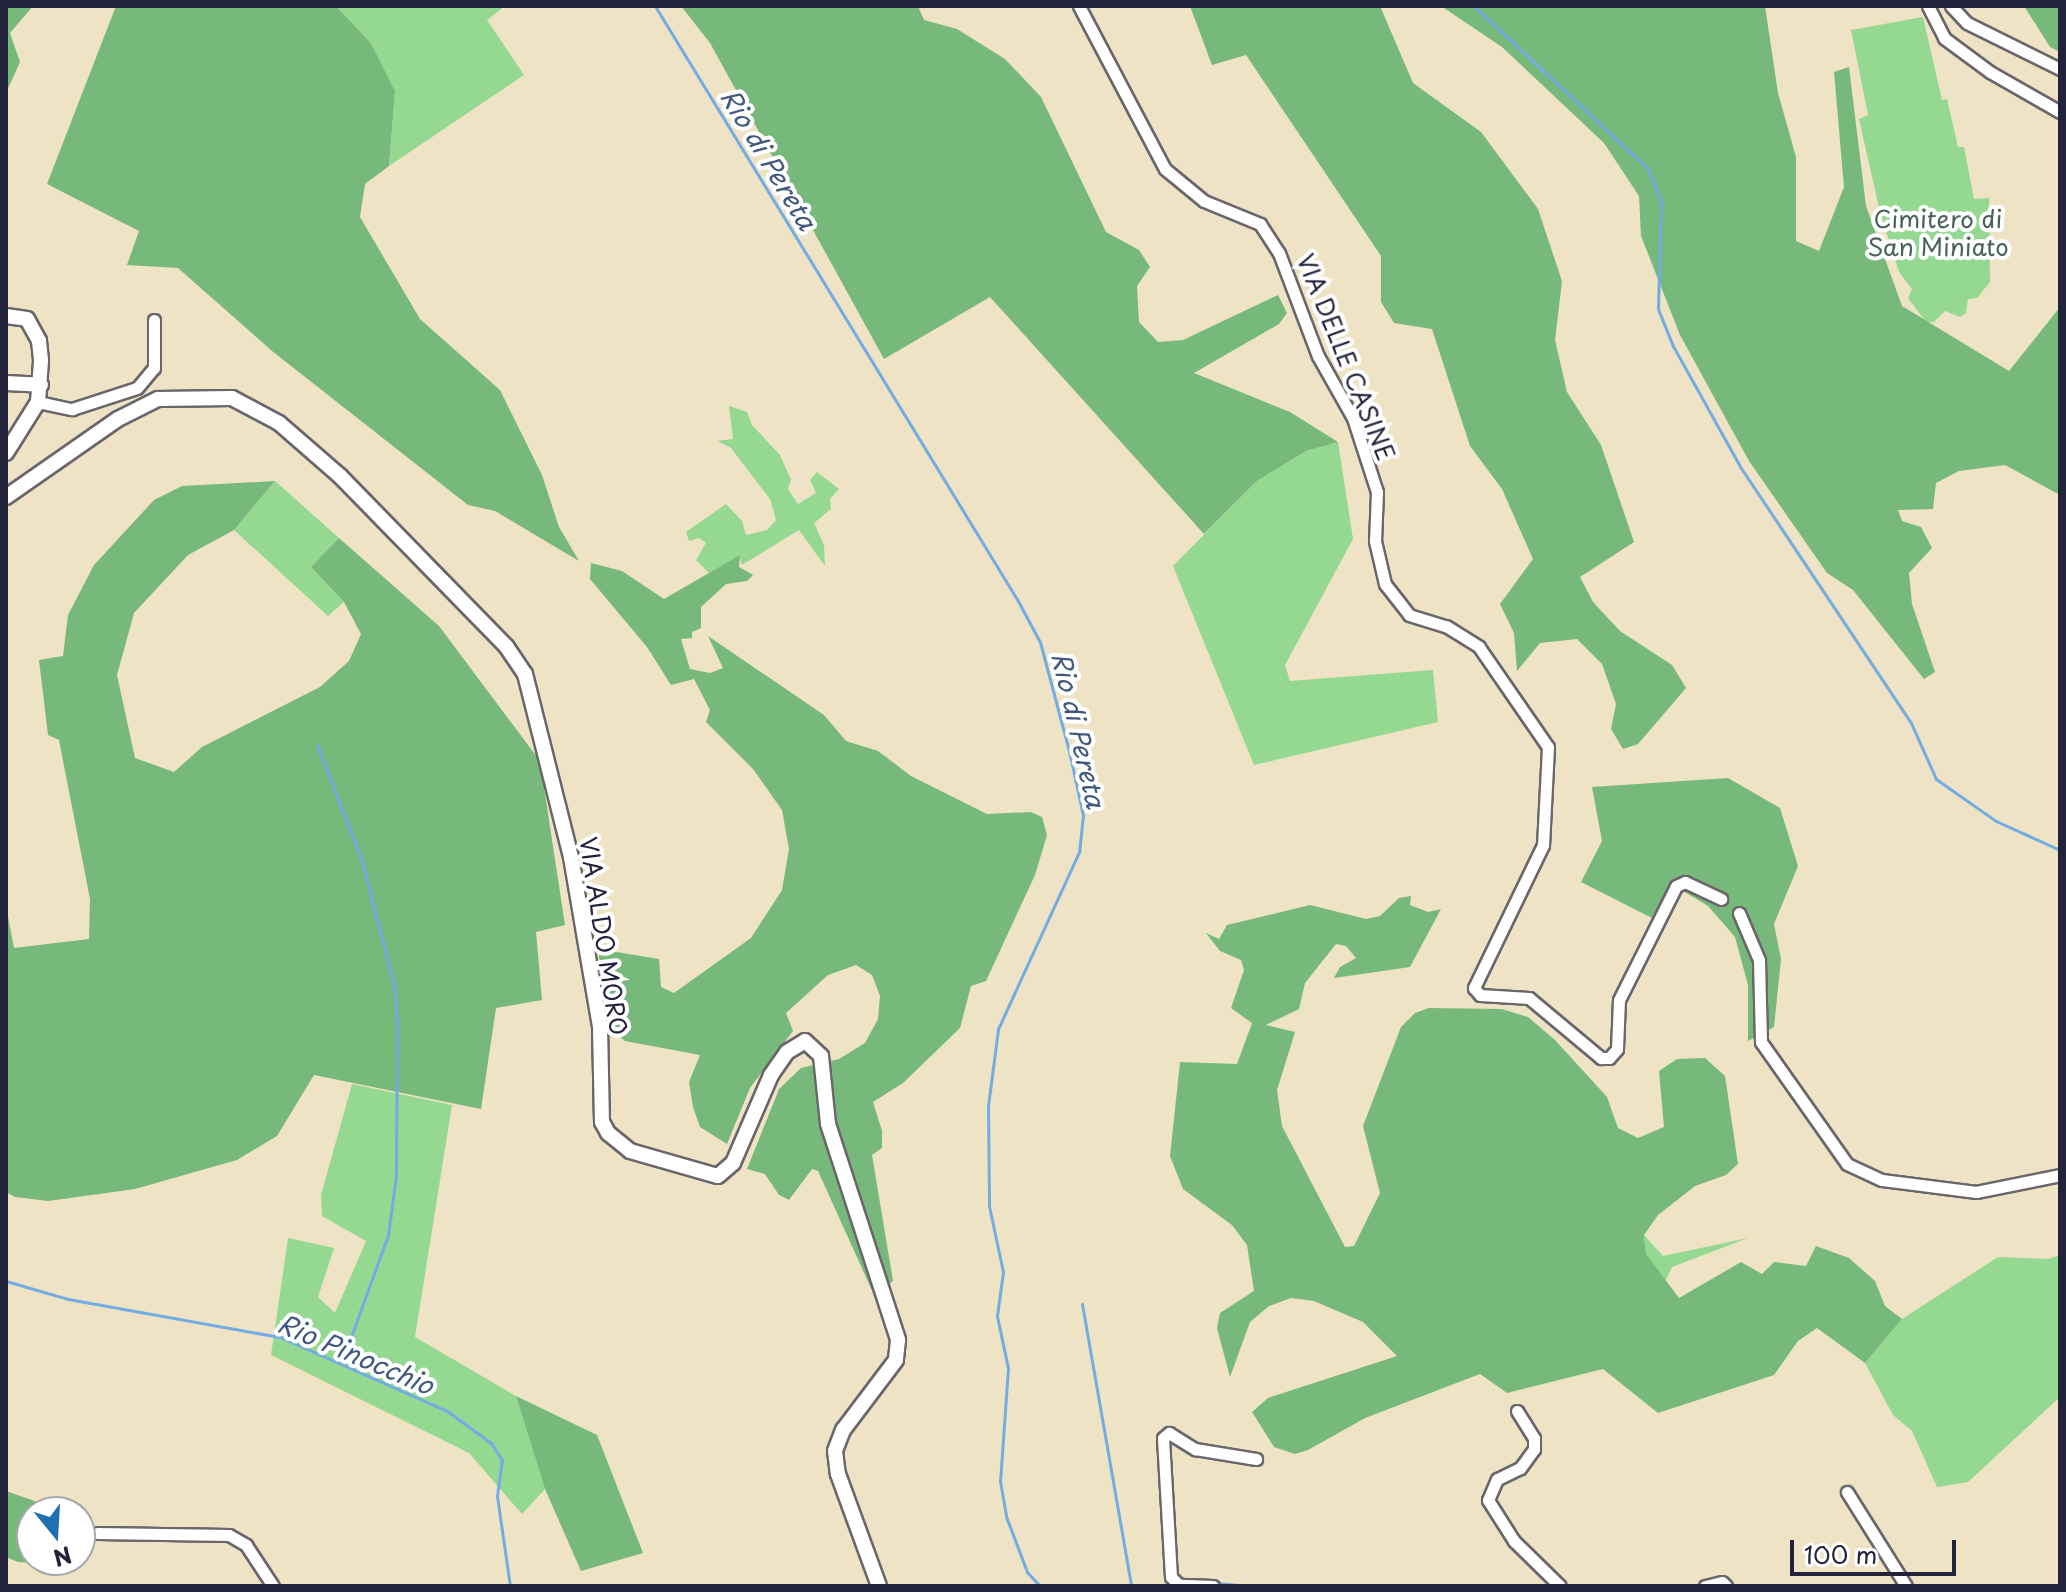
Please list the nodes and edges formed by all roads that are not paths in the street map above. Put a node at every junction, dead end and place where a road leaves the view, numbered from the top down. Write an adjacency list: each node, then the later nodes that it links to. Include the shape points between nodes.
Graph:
1 (1079, 6): 13 (street, VIA DELLE CASINE, via 1165,169 1204,201 1260,224 1279,253 1318,356 1353,418 1377,492 1375,541 1385,584 1409,615 1446,626 1479,647 1548,747 1543,845 1474,988 1480,995 1529,998 1601,1058 1609,1058 1617,1049 1619,1000 1676,886 1685,882)
2 (1928, 6): 5 (street, via 1944,38)
3 (1951, 6): 4 (street, via 1967,23)
4 (2060, 69)
5 (2060, 112)
6 (6, 316): 9 (main road, via 27,319 39,341)
7 (154, 320): 10 (street, via 154,368 137,388 72,409)
8 (6, 383): 9 (main road)
9 (41, 385): 10 (main road)
10 (38, 402): 11 (main road)
11 (6, 453)
12 (6, 497): 21 (main road, VIA ALDO MORO, via 118,419 158,399 232,398 279,423 340,476 506,646 525,674 571,857 600,1027 602,1122 614,1142 670,1167 718,1176 733,1163 771,1075 787,1052 799,1042 811,1042 821,1056 828,1124 898,1340 896,1360 843,1430 835,1451 838,1474)
13 (1721, 899)
14 (1739, 913): 15 (street, via 1759,960 1761,1042 1847,1164 1882,1180 1976,1192)
15 (2060, 1175)
16 (1517, 1411): 23 (street, via 1534,1438 1534,1449 1520,1468 1497,1479 1488,1500 1514,1541)
17 (1256, 1459): 22 (street, via 1195,1449 1169,1433 1163,1438 1171,1577 1179,1585)
18 (1847, 1492): 26 (street)
19 (97, 1533): 20 (street, via 229,1535 246,1545)
20 (273, 1586)
21 (879, 1586)
22 (1213, 1586)
23 (1560, 1586)
24 (1705, 1586): 25 (street)
25 (1726, 1586)
26 (1906, 1586)

